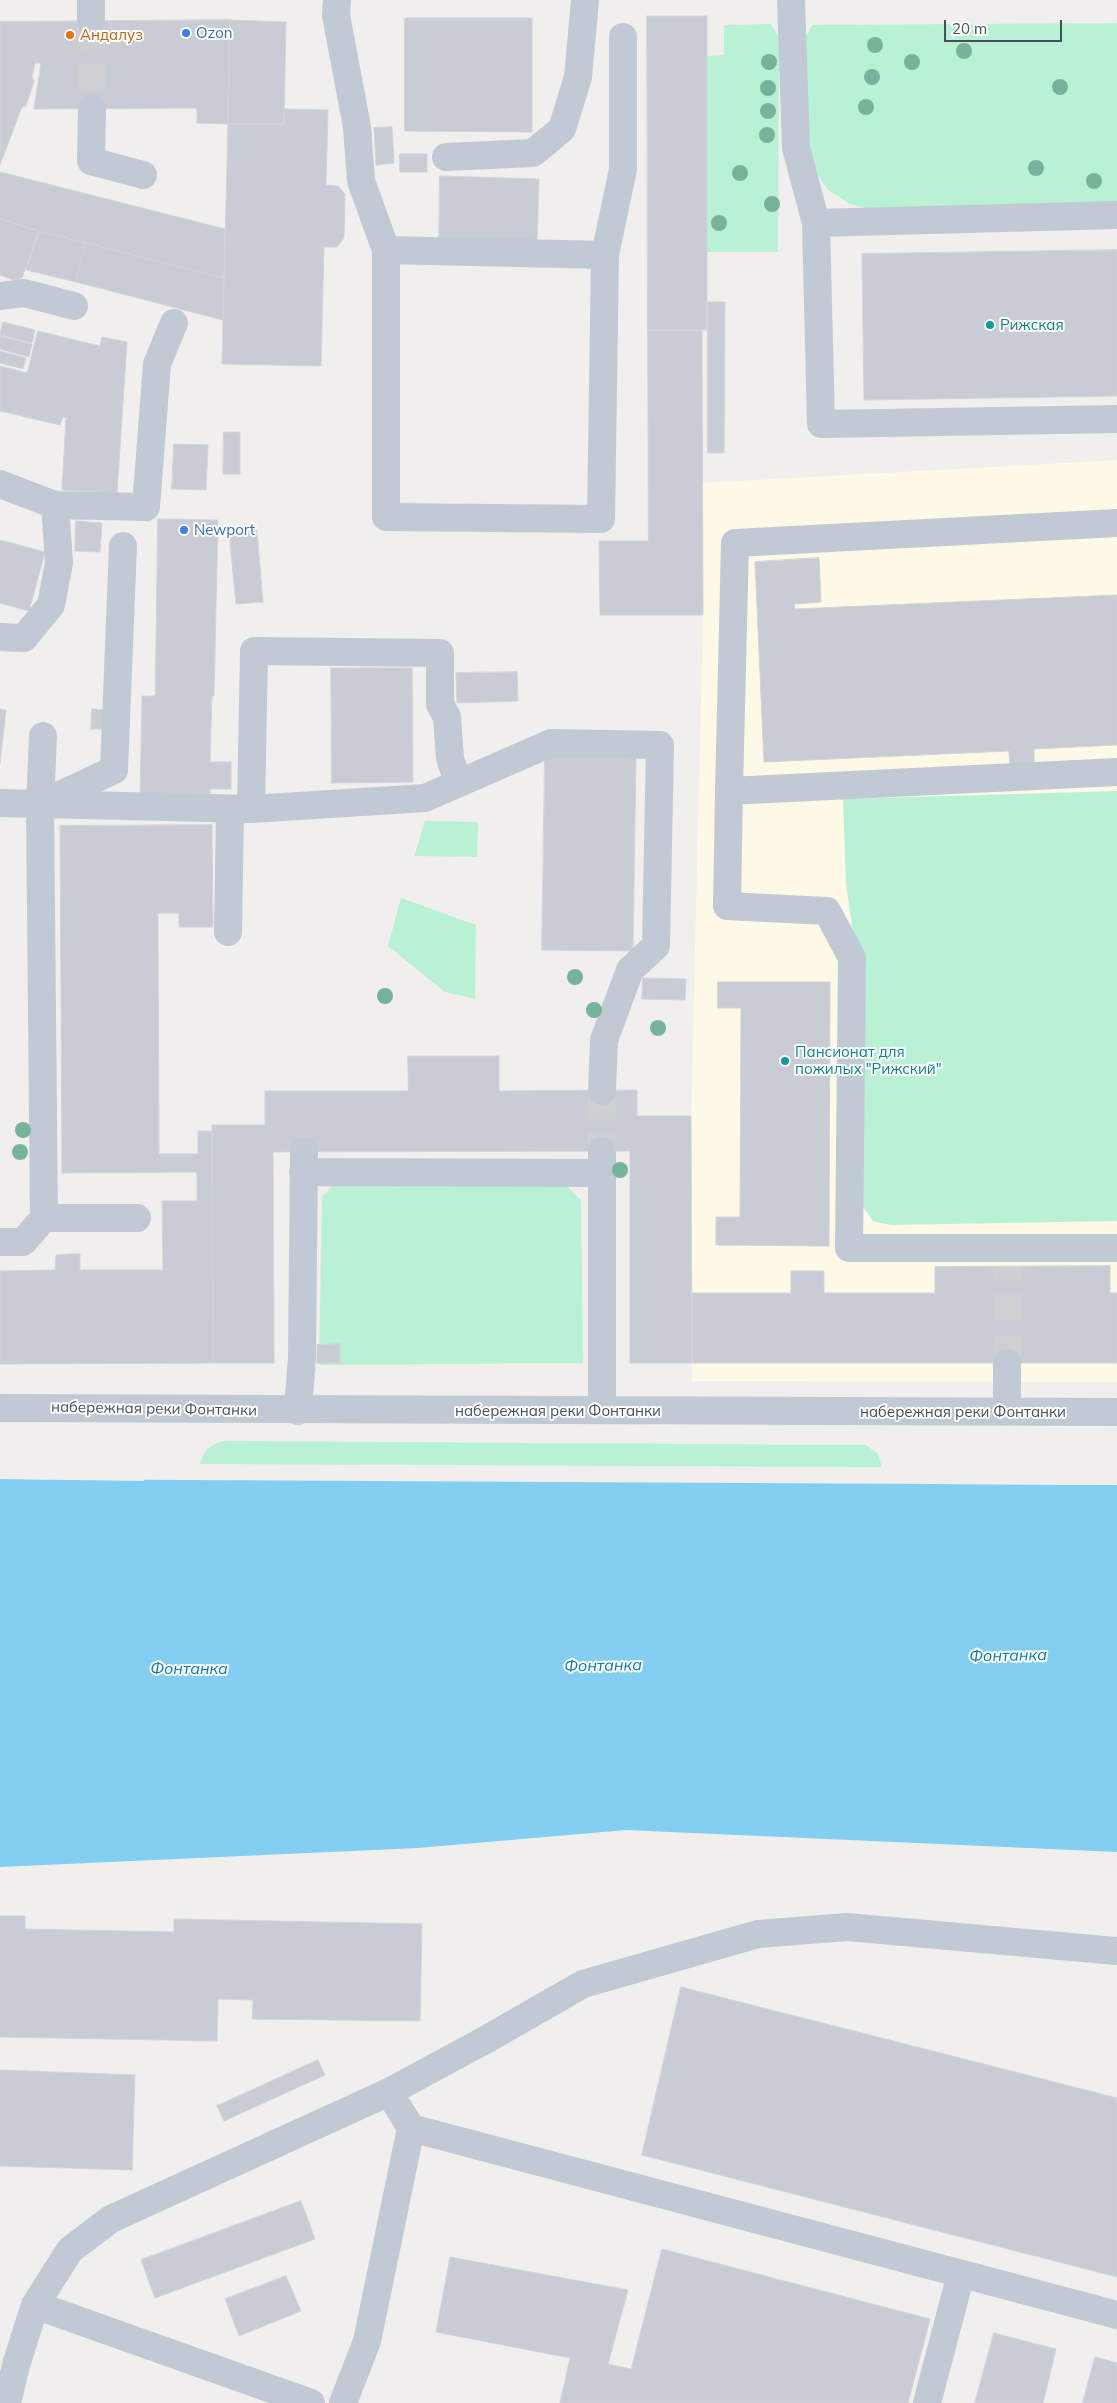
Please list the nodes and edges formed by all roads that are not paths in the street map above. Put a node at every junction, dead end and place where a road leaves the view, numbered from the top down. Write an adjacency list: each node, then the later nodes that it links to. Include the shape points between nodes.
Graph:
1 (337, 0): 10 (street, via 336,15 357,127 360,181)
2 (585, 0): 6 (street, via 578,77 562,129 533,153)
3 (791, 0): 9 (street, via 796,148)
4 (623, 37): 11 (street, via 623,169)
5 (92, 108): 7 (street, via 91,161)
6 (446, 157)
7 (144, 175)
8 (1117, 215): 9 (street)
9 (816, 223): 15 (street, via 821,424)
10 (386, 250): 11 (street); 11 (street, via 386,517 601,519)
11 (605, 255)
12 (0, 296): 13 (street, via 24,293)
13 (74, 306)
14 (174, 323): 17 (street, via 156,364 146,507)
15 (1117, 419)
16 (0, 484): 17 (street)
17 (55, 505): 20 (street, via 58,563 51,605 24,638)
18 (1117, 523): 24 (street, via 735,542)
19 (123, 546): 26 (street, via 114,770)
20 (0, 638)
21 (43, 736): 26 (street)
22 (1117, 772): 24 (street)
23 (458, 784): 27 (street, via 426,798); 27 (street, via 450,758 446,717 440,704 440,653 254,651); 29 (street, via 551,743 660,745 656,946 630,970 604,1040)
24 (729, 791): 33 (street, via 727,906 828,911 852,958 849,1248 1007,1258)
25 (0, 803): 26 (street)
26 (40, 805): 27 (street); 30 (street)
27 (241, 809): 28 (street)
28 (228, 932)
29 (602, 1091)
30 (44, 1218): 31 (street); 32 (street, via 23,1242)
31 (137, 1218)
32 (0, 1242)
33 (1117, 1248)
34 (1007, 1363): 38 (street)
35 (0, 1408): 37 (street, набережная реки Фонтанки)
36 (602, 1410): 37 (street, набережная реки Фонтанки); 37 (street, via 602,1162 304,1162 302,1358); 38 (street, набережная реки Фонтанки)
37 (298, 1411)
38 (1007, 1412): 39 (street, набережная реки Фонтанки)
39 (1117, 1412)
40 (1117, 1951): 41 (street, via 847,1927 758,1934 583,1984)
41 (388, 2092): 42 (street); 44 (street, via 111,2219 70,2250)
42 (411, 2128): 43 (street); 48 (street, via 367,2341)
43 (961, 2274): 45 (street); 49 (street)
44 (35, 2305): 46 (street); 47 (street)
45 (1117, 2315)
46 (7, 2403)
47 (311, 2403)
48 (343, 2403)
49 (927, 2403)

